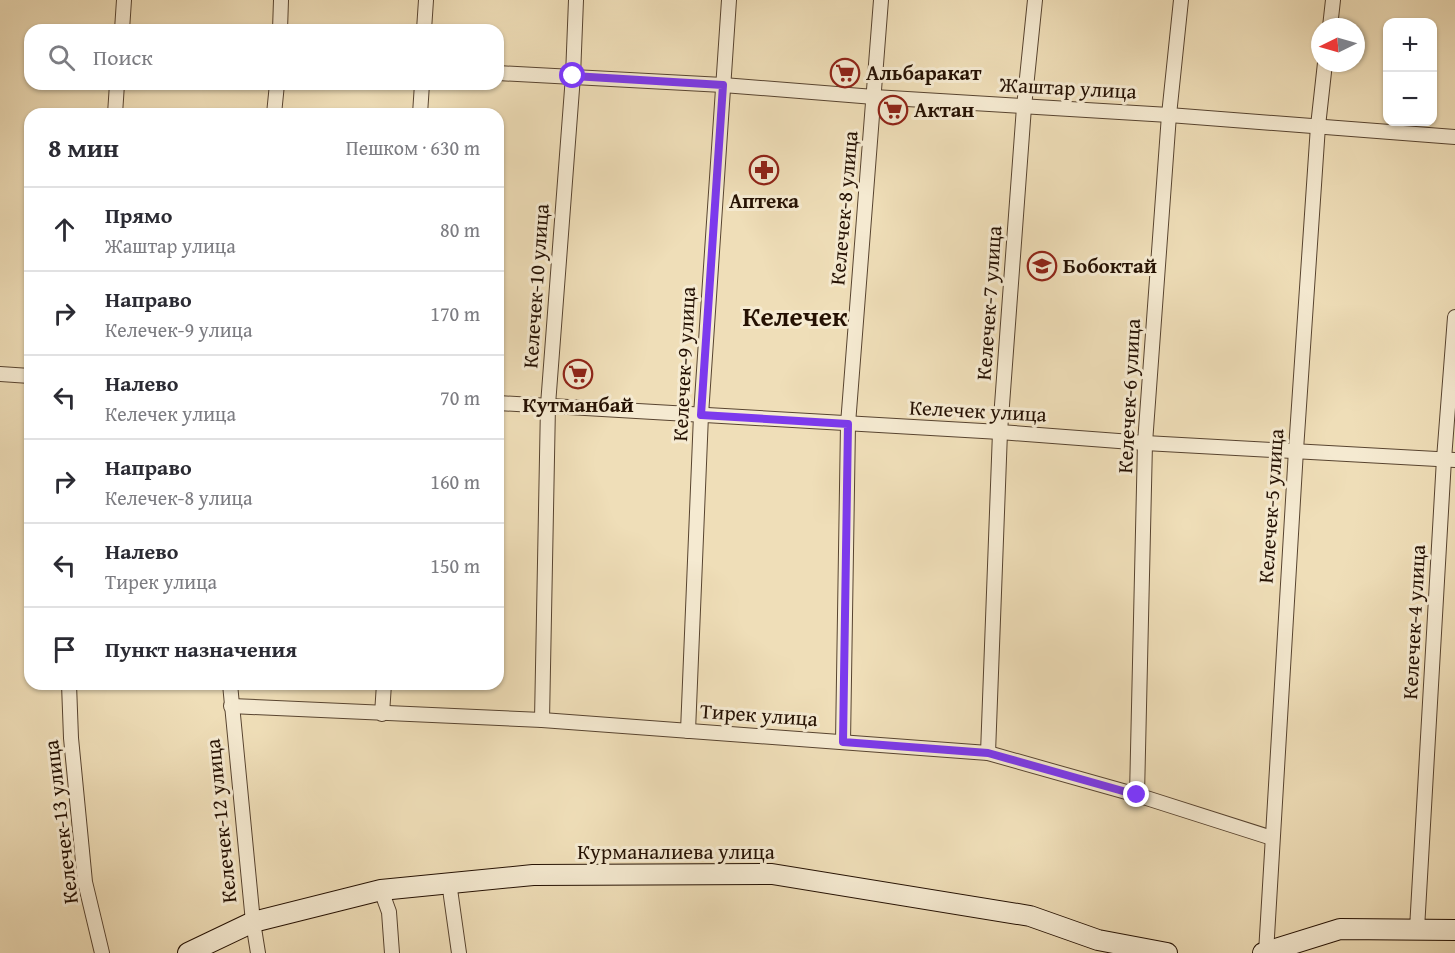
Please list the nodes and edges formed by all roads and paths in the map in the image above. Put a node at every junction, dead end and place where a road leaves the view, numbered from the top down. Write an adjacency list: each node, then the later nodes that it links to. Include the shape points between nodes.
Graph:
1 (124, 0): 11 (street)
2 (281, 0): 12 (street)
3 (426, 0): 13 (street)
4 (576, 0): 16 (street, Келечек-10 улица)
5 (729, 0): 17 (street, Келечек-9 улица)
6 (881, 0): 21 (street, Келечек-8 улица)
7 (1035, 0): 22 (street, Келечек-7 улица)
8 (1181, 0): 26 (street, Келечек-6 улица)
9 (1333, 0): 10 (street)
10 (1331, 18)
11 (122, 24)
12 (280, 24)
13 (424, 24)
14 (1324, 72): 27 (street, Келечек-5 улица)
15 (504, 73): 16 (street, Жаштар улица)
16 (573, 76): 17 (street, Жаштар улица); 33 (street, Келечек-10 улица)
17 (723, 85): 21 (street, Жаштар улица); 34 (street, Келечек-9 улица)
18 (117, 90): 23 (street)
19 (276, 90): 24 (street)
20 (422, 90): 25 (street)
21 (874, 97): 22 (street, Жаштар улица); 35 (street, Келечек-8 улица)
22 (1024, 107): 26 (street, Жаштар улица); 36 (street, Келечек-7 улица)
23 (115, 108)
24 (275, 108)
25 (420, 108)
26 (1169, 115): 27 (street, Жаштар улица); 37 (street, Келечек-6 улица)
27 (1318, 126): 28 (street, Жаштар улица); 38 (street, Келечек-5 улица)
28 (1455, 137)
29 (1455, 317): 39 (street, Келечек-4 улица)
30 (0, 374): 31 (street)
31 (24, 376)
32 (504, 403): 33 (street, Келечек улица)
33 (548, 405): 34 (street, Келечек улица); 45 (street, Келечек-10 улица)
34 (701, 415): 35 (street, Келечек улица); 46 (street, Келечек-9 улица)
35 (848, 424): 36 (street, Келечек улица); 47 (street, Келечек-8 улица)
36 (1000, 432): 37 (street, Келечек улица); 48 (street, Келечек-7 улица)
37 (1145, 443): 38 (street, Келечек улица); 49 (street, Келечек-6 улица)
38 (1296, 450): 39 (street, Келечек улица); 50 (street, Келечек-5 улица)
39 (1449, 460): 54 (street, Келечек-4 улица)
40 (69, 690): 56 (street, Келечек-13 улица, via 85,882)
41 (230, 690): 43 (street, Келечек-12 улица)
42 (384, 690): 44 (street)
43 (231, 705): 44 (street, Тирек улица); 53 (street, Келечек-12 улица)
44 (382, 714): 45 (street, Тирек улица)
45 (542, 720): 46 (street, Тирек улица)
46 (688, 731): 47 (street, Тирек улица)
47 (843, 742): 48 (street, Тирек улица)
48 (988, 753): 49 (street, Тирек улица)
49 (1137, 795): 50 (street, Тирек улица)
50 (1272, 838): 62 (street, Келечек-5 улица)
51 (449, 882): 52 (street, Курманалиева улица); 60 (street); 61 (street, Курманалиева улица, via 533,875 772,874 1030,916 1098,940)
52 (381, 890): 53 (street, Курманалиева улица); 59 (street, via 389,912)
53 (253, 922): 57 (street, Курманалиева улица); 58 (street, Келечек-12 улица)
54 (1417, 929): 55 (street); 62 (street, via 1340,929)
55 (1455, 930)
56 (102, 953)
57 (189, 953)
58 (258, 953)
59 (392, 953)
60 (459, 953)
61 (1167, 953)
62 (1265, 953)

